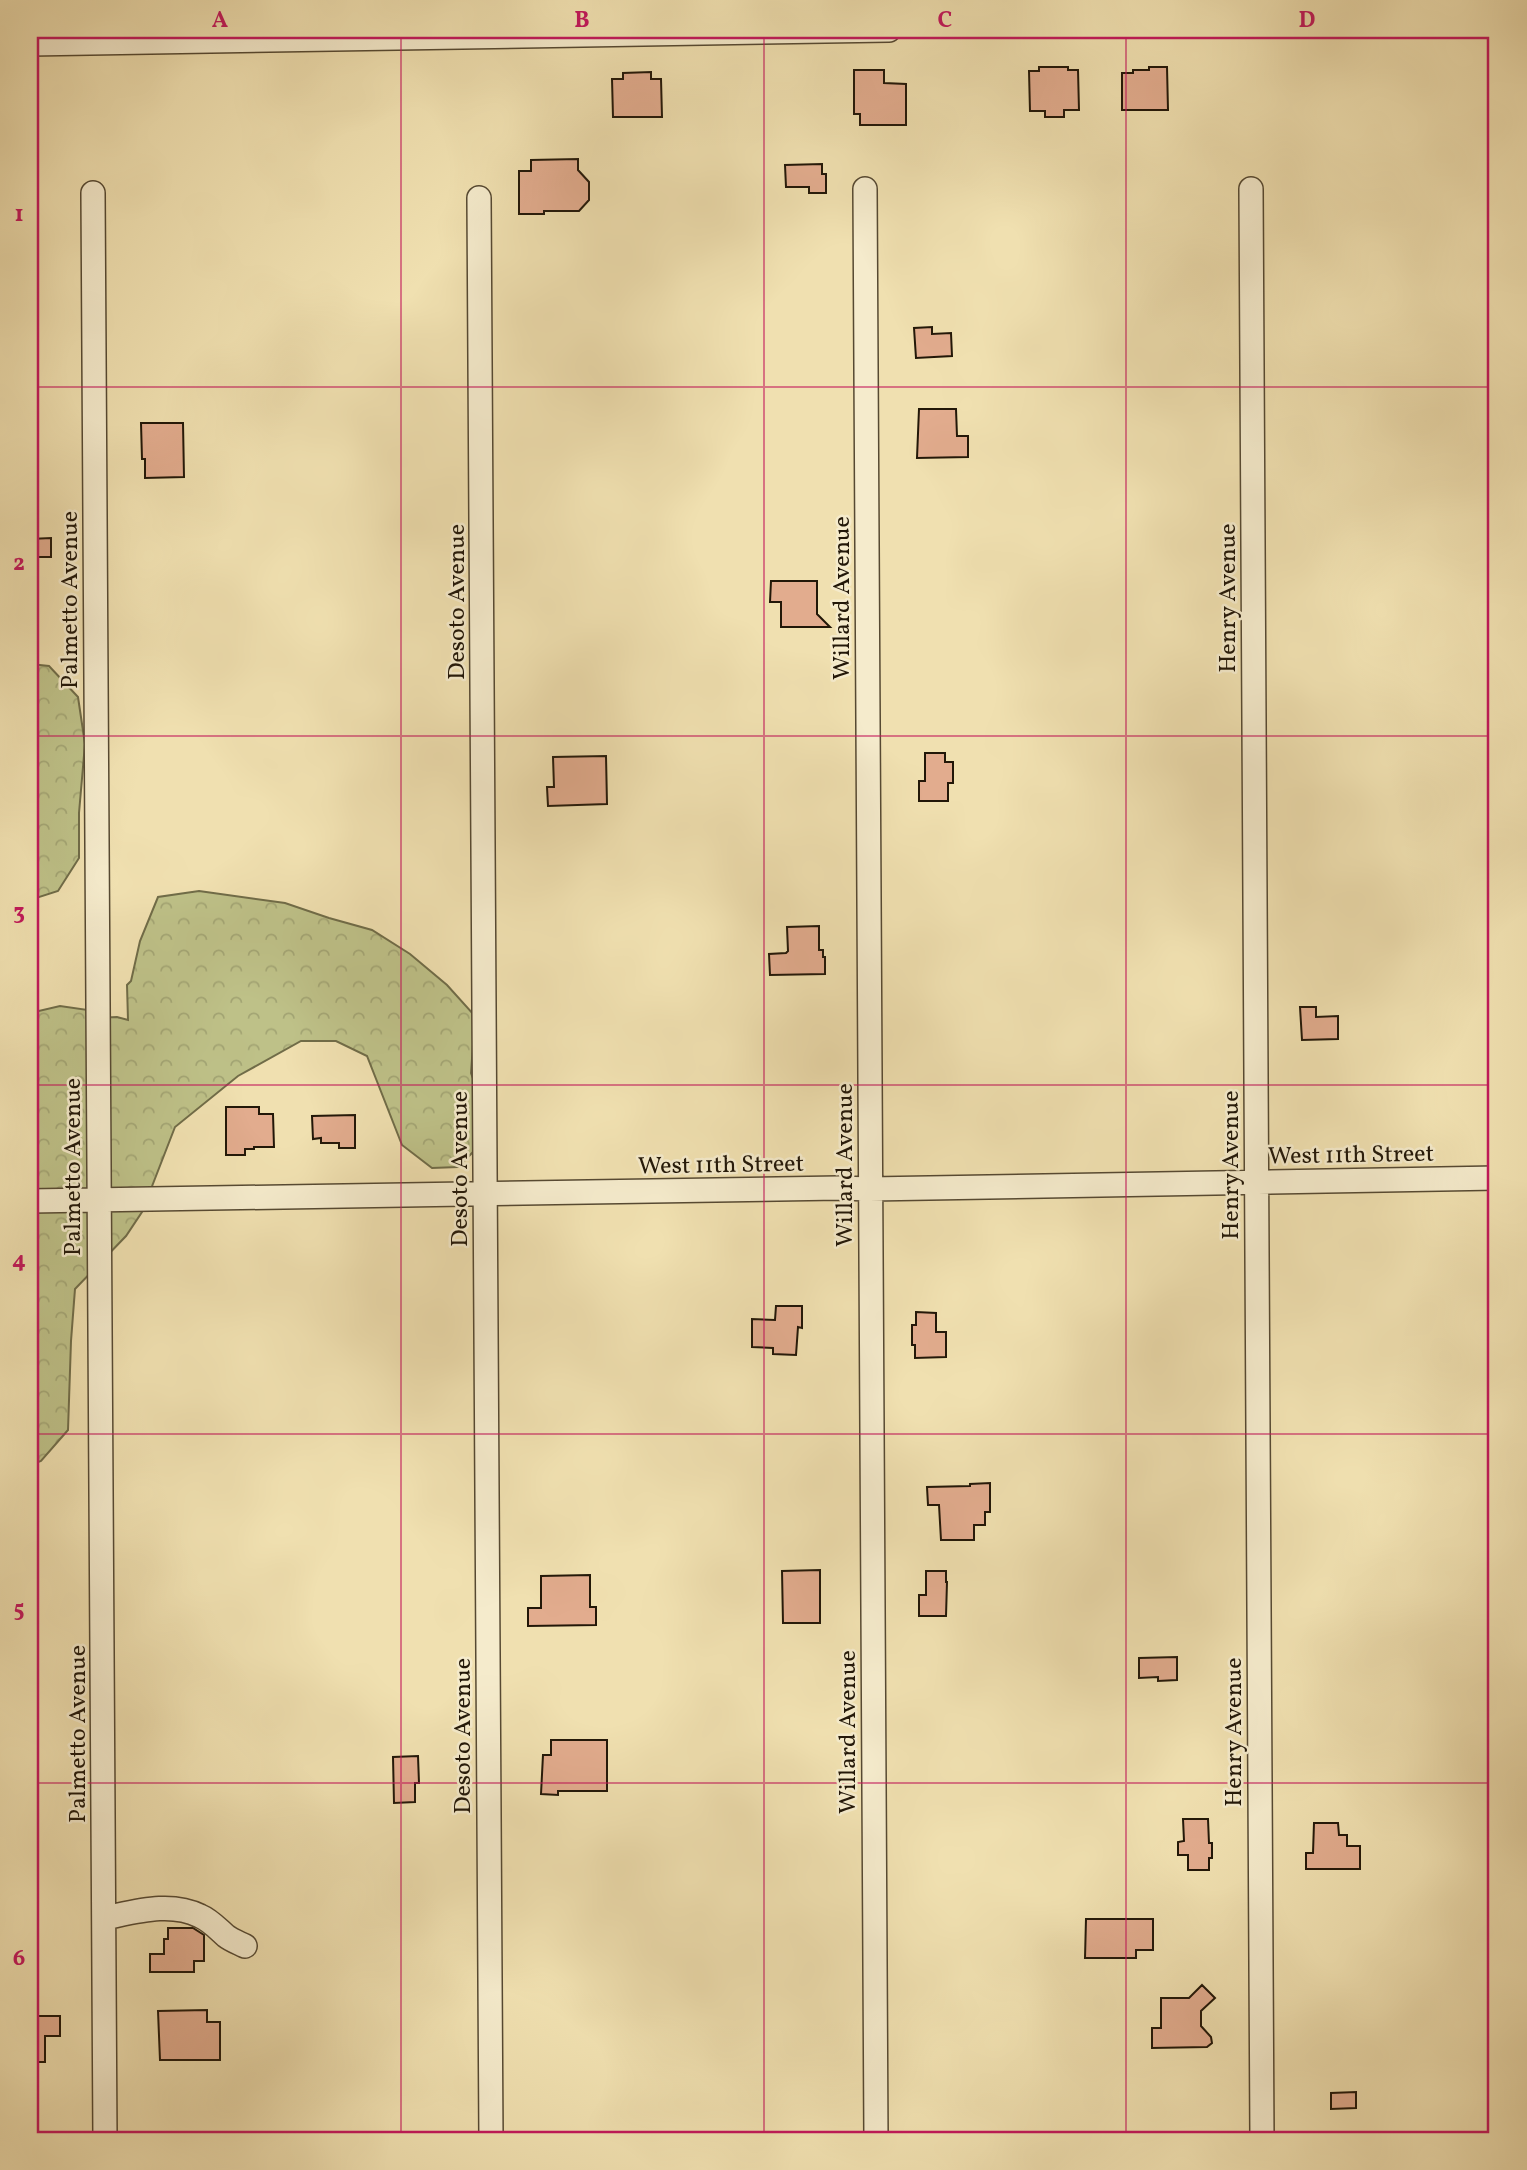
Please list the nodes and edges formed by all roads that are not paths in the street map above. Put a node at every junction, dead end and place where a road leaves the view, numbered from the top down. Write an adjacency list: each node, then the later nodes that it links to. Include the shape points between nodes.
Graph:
1 (889, 30): 2 (street)
2 (30, 44)
3 (865, 189): 9 (street, Willard Avenue)
4 (1251, 189): 8 (street, Henry Avenue)
5 (93, 193): 11 (street, Palmetto Avenue)
6 (480, 198): 10 (street, Desoto Avenue)
7 (1497, 1178): 8 (street, West 11th Street)
8 (1257, 1182): 9 (street, West 11th Street); 18 (street, Henry Avenue)
9 (870, 1189): 10 (street, West 11th Street); 17 (street, Willard Avenue)
10 (485, 1194): 11 (street, West 11th Street); 16 (street, Desoto Avenue)
11 (99, 1200): 12 (street, West 11th Street); 13 (street, Palmetto Avenue)
12 (30, 1201)
13 (104, 1918): 14 (street, via 153,1908 181,1910 201,1916); 15 (street, Palmetto Avenue)
14 (245, 1946)
15 (105, 2140)
16 (491, 2140)
17 (876, 2140)
18 (1262, 2140)

